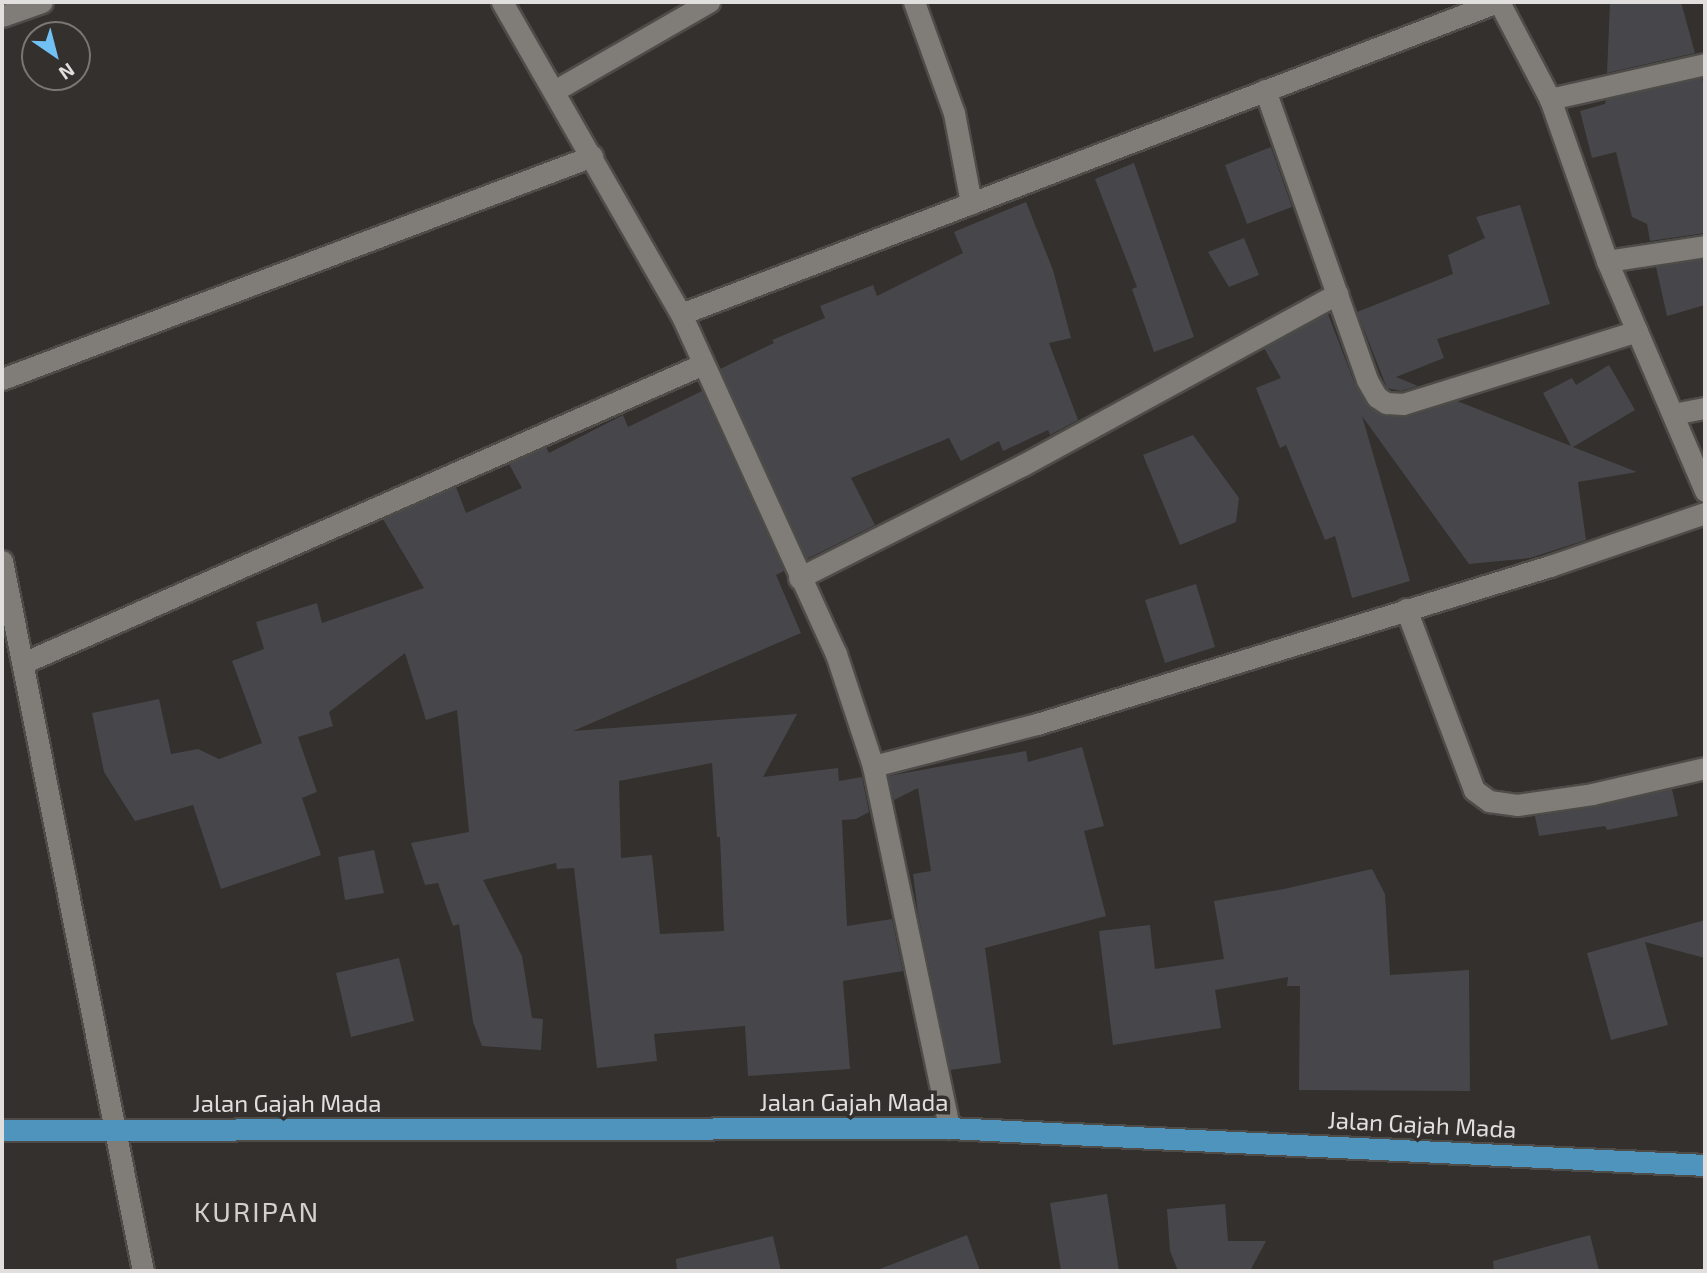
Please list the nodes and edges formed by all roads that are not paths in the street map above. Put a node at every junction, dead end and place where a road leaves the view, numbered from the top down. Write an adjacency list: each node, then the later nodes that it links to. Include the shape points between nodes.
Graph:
1 (42, 2): 6 (street)
2 (502, 2): 9 (street)
3 (709, 2): 9 (street)
4 (915, 2): 12 (street, via 954,113)
5 (1498, 2): 8 (street); 10 (street)
6 (2, 16)
7 (1705, 64): 10 (street)
8 (1265, 90): 12 (street); 15 (street)
9 (554, 91): 11 (street)
10 (1550, 99): 14 (street)
11 (592, 156): 16 (street); 19 (street)
12 (971, 203): 16 (street)
13 (1705, 246): 14 (street)
14 (1607, 261): 17 (street)
15 (1337, 294): 17 (street, via 1367,380 1377,397 1393,405); 25 (street, via 1023,465)
16 (681, 314): 18 (street)
17 (1637, 331): 21 (street)
18 (701, 365): 25 (street); 27 (street)
19 (2, 379)
20 (1705, 408): 21 (street)
21 (1673, 414): 22 (street)
22 (1705, 491)
23 (1705, 513): 26 (street)
24 (2, 561): 27 (street)
25 (799, 578): 28 (street, via 836,654)
26 (1406, 609): 28 (street, via 1037,724); 29 (street, via 1474,790 1489,801 1517,805 1579,796)
27 (23, 663): 32 (street)
28 (873, 766): 30 (street)
29 (1705, 768)
30 (949, 1128): 32 (main road, Jalan Gajah Mada); 33 (main road, Jalan Gajah Mada)
31 (2, 1130): 32 (main road, Jalan Gajah Mada)
32 (113, 1130): 34 (street)
33 (1705, 1164)
34 (143, 1271)

